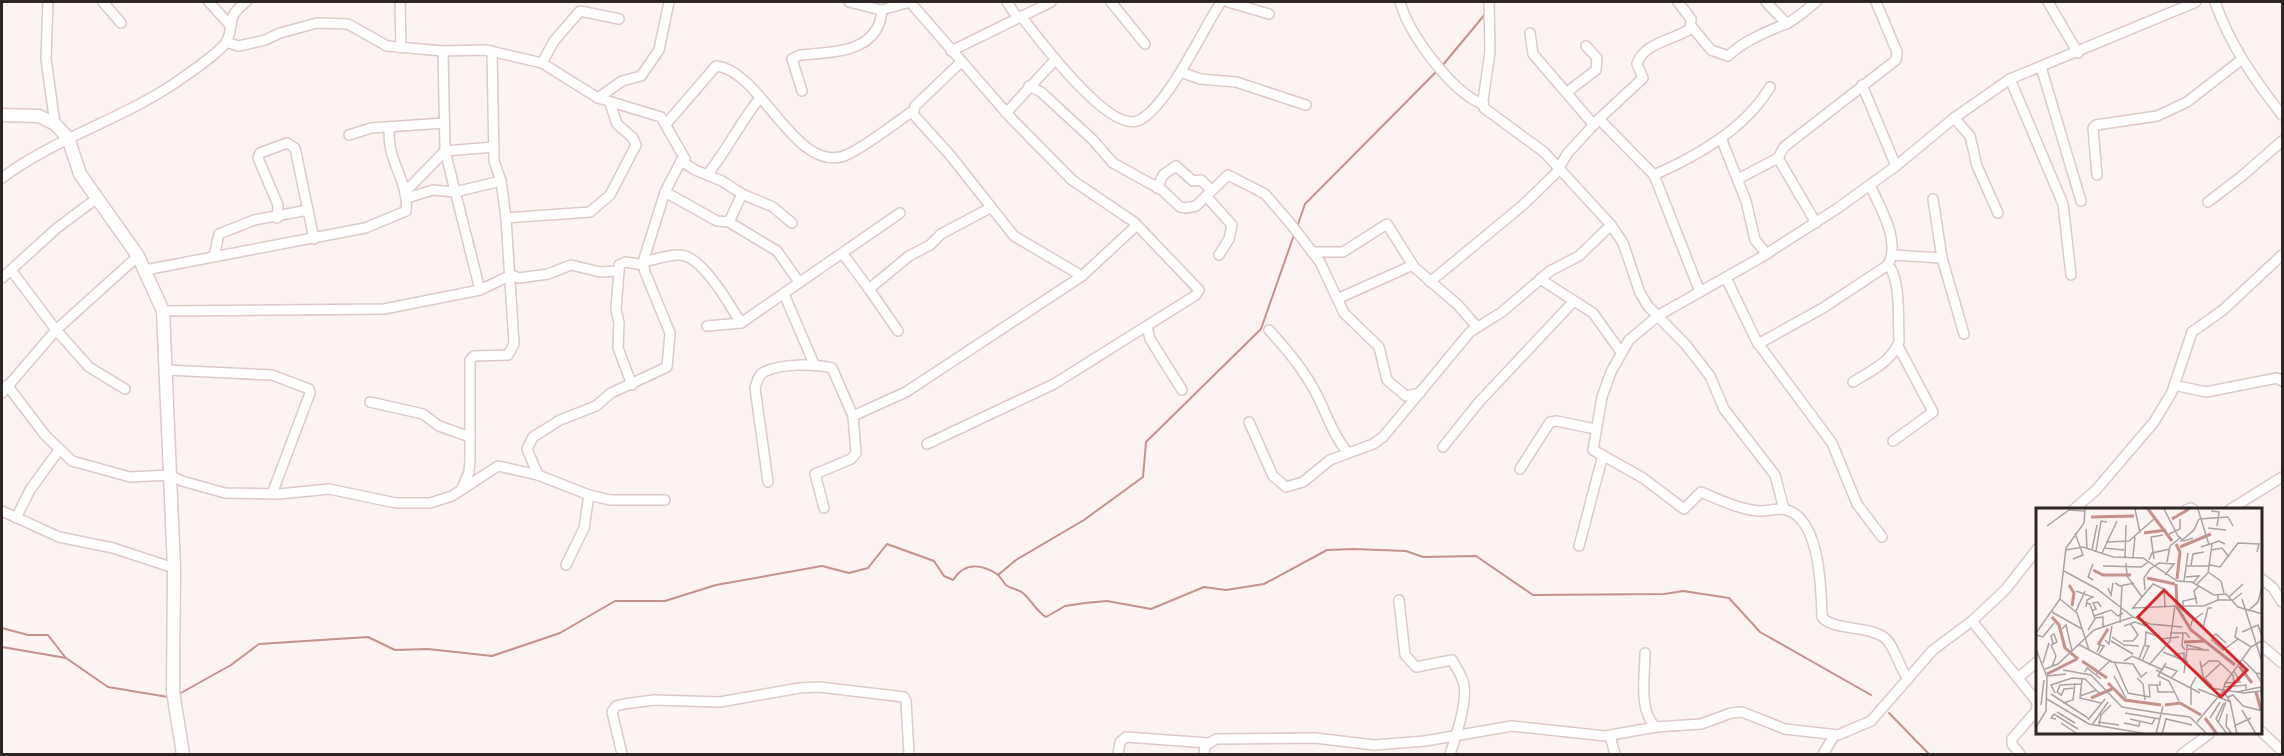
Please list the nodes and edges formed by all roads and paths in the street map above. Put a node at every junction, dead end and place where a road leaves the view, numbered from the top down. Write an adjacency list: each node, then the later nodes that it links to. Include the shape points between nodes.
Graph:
1 (48, 2): 65 (street, via 46,59)
2 (103, 2): 27 (street)
3 (208, 2): 28 (street)
4 (246, 2): 28 (street, via 238,7)
5 (400, 2): 35 (street)
6 (669, 2): 52 (street, via 659,50 641,76 622,81)
7 (849, 2): 23 (street)
8 (910, 2): 23 (street); 38 (street)
9 (1007, 2): 25 (street)
10 (1050, 2): 25 (street)
11 (1111, 2): 33 (street)
12 (1221, 2): 45 (street)
13 (1228, 2): 24 (street)
14 (1400, 2): 55 (street, via 1438,65 1467,98)
15 (1489, 2): 55 (street, via 1490,52)
16 (1678, 2): 30 (street, via 1689,15)
17 (1766, 2): 29 (street)
18 (1816, 2): 29 (street)
19 (1876, 2): 47 (street, via 1898,57)
20 (2048, 2): 39 (street)
21 (2196, 2): 39 (street)
22 (2215, 2): 41 (street)
23 (882, 10): 50 (street, via 878,29 862,46 792,59)
24 (1269, 14)
25 (1019, 17): 38 (street); 40 (street)
26 (619, 19): 43 (street, via 580,11 554,40)
27 (121, 23)
28 (229, 24): 32 (street)
29 (1787, 24): 30 (street, via 1771,28 1728,56 1711,50)
30 (1692, 27): 62 (street, via 1641,55 1636,64 1643,78)
31 (1530, 33): 51 (street, via 1533,54)
32 (226, 42): 35 (street, via 238,46 317,23 338,23 356,26 381,43); 68 (street, via 168,88)
33 (1145, 44)
34 (1586, 46): 51 (street, via 1597,58 1596,70)
35 (401, 48): 36 (street)
36 (443, 51): 37 (street); 63 (street)
37 (492, 51): 43 (street); 71 (street)
38 (951, 51): 42 (street)
39 (2078, 53): 44 (street)
40 (1055, 60): 45 (street, via 1112,115 1132,122 1144,118); 48 (street)
41 (2241, 60): 60 (street); 79 (street, via 2187,102 2157,116 2096,125 2093,128)
42 (961, 62): 57 (street); 58 (street)
43 (542, 63): 52 (street)
44 (2041, 67): 46 (street); 92 (street)
45 (1180, 72): 56 (street, via 1200,79 1236,82)
46 (2010, 79): 61 (street); 122 (street, via 2063,204)
47 (1862, 85): 73 (street, via 1784,147); 76 (street)
48 (1029, 86): 58 (street); 84 (street, via 1050,100 1115,164)
49 (1770, 87): 69 (street, via 1763,100)
50 (802, 91)
51 (1567, 92): 62 (street)
52 (598, 98): 54 (street)
53 (759, 99): 57 (street, via 823,158 846,156); 64 (street, via 728,68 716,66); 77 (street)
54 (610, 103): 64 (street, via 653,113); 99 (street, via 617,124 636,145 610,195 590,212)
55 (1482, 104): 75 (street)
56 (1306, 105)
57 (913, 111): 94 (street)
58 (1006, 112): 103 (street, via 1072,180)
59 (2, 115): 65 (street, via 39,116)
60 (2283, 115)
61 (1954, 118): 76 (street); 97 (street, via 1970,136 1977,166)
62 (1596, 122): 75 (street); 78 (street)
63 (444, 123): 66 (street); 72 (street)
64 (667, 123): 74 (street, via 685,159)
65 (55, 124): 68 (street)
66 (390, 127): 67 (street); 89 (street, via 389,146)
67 (349, 135)
68 (68, 138): 80 (street); 90 (street, via 80,174)
69 (1721, 138): 78 (street, via 1688,160); 81 (street)
70 (2283, 141): 93 (street)
71 (494, 147): 72 (street); 82 (street)
72 (445, 151): 85 (street); 89 (street)
73 (1778, 158): 81 (street); 102 (street)
74 (681, 161): 77 (street); 86 (street)
75 (1558, 166): 104 (street); 128 (street, via 1556,173 1523,205)
76 (1896, 166): 83 (street)
77 (707, 175): 88 (street)
78 (1654, 175): 131 (street)
79 (2097, 175)
80 (2, 178)
81 (1738, 179): 108 (street, via 1755,240)
82 (501, 181): 85 (street); 99 (street)
83 (1870, 185): 102 (street); 110 (street, via 1888,225)
84 (1157, 188): 87 (street, via 1186,208 1196,206); 87 (street, via 1163,175 1177,166 1193,181 1201,180)
85 (455, 192): 89 (street, via 433,190); 130 (street)
86 (664, 192): 100 (street, via 717,221); 115 (street)
87 (1209, 193): 106 (street, via 1228,175 1254,186); 109 (street, via 1232,225)
88 (742, 194): 100 (street); 101 (street, via 773,207)
89 (406, 195): 105 (street, via 406,211 401,215)
90 (96, 199): 112 (street); 118 (street)
91 (1933, 199): 114 (street)
92 (2081, 201)
93 (2208, 202)
94 (990, 208): 123 (street, via 1014,236); 129 (street, via 909,256)
95 (308, 210): 98 (street); 98 (street, via 295,148 287,143 260,153 258,158 278,205); 105 (street)
96 (900, 213): 107 (street)
97 (1998, 213)
98 (277, 218): 113 (street, via 254,220 219,234)
99 (506, 218): 121 (street)
100 (729, 222): 127 (street, via 777,251)
101 (792, 223)
102 (1816, 223): 108 (street)
103 (1137, 225): 123 (street); 139 (street, via 1199,290)
104 (1611, 225): 126 (street, via 1579,256); 136 (street, via 1623,243 1640,293)
105 (314, 239): 113 (street)
106 (1312, 252): 116 (street, via 1343,252 1387,224); 133 (street)
107 (843, 254): 127 (street); 129 (street)
108 (1767, 254): 125 (street)
109 (1219, 255)
110 (1893, 255): 114 (street); 117 (street)
111 (2283, 255): 153 (street, via 2223,310 2192,332)
112 (138, 256): 119 (street); 141 (street)
113 (214, 256): 119 (street)
114 (1942, 258): 144 (street)
115 (644, 263): 120 (street, via 625,262); 137 (street, via 681,255 689,259 713,279); 152 (street, via 670,333 669,361 667,367)
116 (1413, 265): 128 (street); 133 (street)
117 (1888, 265): 145 (street); 146 (street, via 1896,283)
118 (11, 270): 124 (street); 141 (street)
119 (145, 270): 135 (street)
120 (619, 271): 121 (street, via 571,266 519,278); 152 (street, via 618,348)
121 (512, 274): 130 (street); 162 (street, via 514,344 508,355 474,356 470,360)
122 (2071, 275)
123 (1083, 276): 159 (street, via 906,392)
124 (2, 278)
125 (1726, 278): 131 (street); 145 (street)
126 (1540, 279): 134 (street); 140 (street, via 1503,312)
127 (799, 282): 132 (street)
128 (1430, 282): 140 (street, via 1458,305)
129 (869, 289): 143 (street)
130 (480, 290): 135 (street, via 384,309)
131 (1700, 292): 136 (street)
132 (784, 294): 137 (street); 148 (street)
133 (1337, 298): 157 (street, via 1347,317 1380,347 1390,384 1406,396)
134 (1574, 301): 147 (street, via 1597,317); 165 (street)
135 (162, 311): 149 (street)
136 (1659, 315): 147 (street, via 1633,335); 181 (street, via 1704,367 1724,409 1771,469)
137 (741, 323): 138 (street)
138 (707, 326)
139 (1147, 326): 156 (street, via 1150,339); 164 (street, via 1054,384)
140 (1476, 327): 157 (street)
141 (56, 330): 154 (street); 155 (street, via 89,368)
142 (1269, 330): 167 (street, via 1298,361)
143 (898, 331)
144 (1964, 334)
145 (1758, 344): 184 (street, via 1832,443 1857,504)
146 (1898, 346): 151 (street, via 1883,363); 163 (street, via 1933,412)
147 (1621, 352): 161 (street, via 1605,386)
148 (814, 364): 159 (street, via 836,372); 173 (street, via 764,372 758,379 755,388)
149 (167, 370): 170 (street); 175 (street, via 272,375 309,389)
150 (2283, 381): 153 (street, via 2277,378 2201,392)
151 (1853, 382)
152 (632, 385): 171 (street, via 533,437 527,448)
153 (2174, 385): 179 (street, via 2166,405 2139,442)
154 (4, 389): 166 (street)
155 (125, 389)
156 (1182, 390)
157 (1420, 393): 167 (street, via 1383,437)
158 (370, 402): 162 (street, via 423,414 439,426)
159 (853, 416): 178 (street, via 855,455 815,474)
160 (1249, 422): 167 (street, via 1274,476 1286,487 1303,482 1330,460)
161 (1595, 429): 168 (street, via 1593,450); 169 (street, via 1551,422)
162 (470, 437): 174 (street, via 469,472)
163 (1893, 441)
164 (927, 444)
165 (1443, 447)
166 (59, 450): 170 (street, via 72,460 119,475); 183 (street, via 30,490)
167 (1348, 453)
168 (1602, 454): 181 (street, via 1684,508 1701,492 1747,509); 185 (street)
169 (1520, 469)
170 (169, 475): 175 (street, via 225,493); 188 (street)
171 (538, 476): 174 (street, via 498,466); 176 (street)
172 (2283, 477): 180 (street)
173 (768, 482)
174 (462, 488): 175 (street, via 430,503 396,502 329,489)
175 (272, 494)
176 (590, 495): 177 (street, via 610,500); 187 (street, via 585,528)
177 (664, 500)
178 (824, 508)
179 (2075, 508)
180 (2232, 508)
181 (1784, 509): 200 (street, via 1799,520 1813,542 1819,565 1822,617 1829,623 1862,628 1884,638)
182 (2, 511): 183 (street)
183 (16, 518): 188 (street, via 59,537 113,548)
184 (1882, 537)
185 (1579, 546)
186 (2036, 551): 194 (street, via 2007,589)
187 (566, 565)
188 (174, 568): 211 (street, via 173,698)
189 (2263, 580): 191 (street)
190 (2283, 582): 191 (street)
191 (2273, 588): 193 (street)
192 (1399, 600): 205 (street, via 1406,657 1416,667 1452,660 1460,671 1464,687)
193 (2283, 602)
194 (1972, 621): 199 (street); 200 (street, via 1933,650)
195 (2263, 647): 198 (street)
196 (1645, 653): 203 (street, via 1646,707 1648,718)
197 (2036, 663): 199 (street)
198 (2283, 663)
199 (2018, 678): 201 (street)
200 (1908, 679): 208 (street, via 1871,721)
201 (2036, 701)
202 (2036, 709): 219 (street, via 2012,739)
203 (1656, 727): 207 (street); 208 (street, via 1701,724 1742,712 1785,729)
204 (2263, 733): 210 (street)
205 (1456, 735): 207 (street, via 1512,726); 209 (street, via 1374,745 1315,738 1216,739); 216 (street)
206 (2208, 735): 220 (street)
207 (1610, 736): 217 (street)
208 (1834, 736): 218 (street)
209 (1208, 743): 214 (street, via 1126,737 1120,742); 215 (street)
210 (2283, 751)
211 (183, 754)
212 (622, 754): 213 (street, via 612,712 620,705 654,700 720,702 819,687 904,697)
213 (907, 754)
214 (1118, 754)
215 (1204, 754)
216 (1450, 754)
217 (1615, 754)
218 (1823, 754)
219 (2020, 754)
220 (2182, 754)

